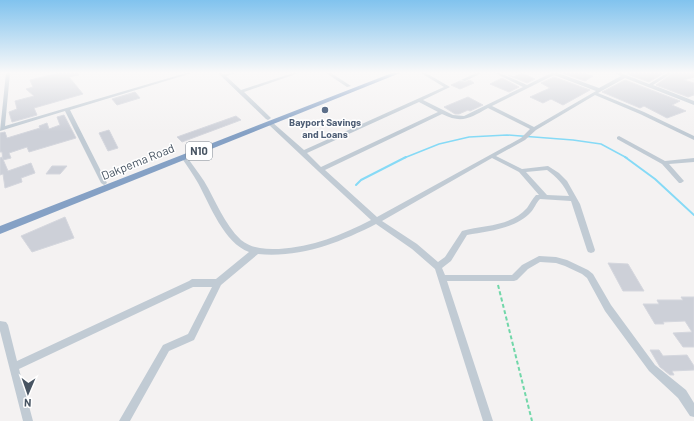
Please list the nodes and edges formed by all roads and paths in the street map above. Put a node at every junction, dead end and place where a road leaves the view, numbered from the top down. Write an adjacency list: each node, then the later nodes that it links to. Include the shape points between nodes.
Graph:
1 (240, 92): 17 (street)
2 (4, 93): 12 (street)
3 (124, 93): 15 (street)
4 (333, 93): 17 (highway, Dakpema Road / N10)
5 (343, 93): 17 (highway, Dakpema Road / N10)
6 (437, 93): 11 (street)
7 (516, 93): 14 (street)
8 (595, 93): 19 (street)
9 (597, 93): 21 (street)
10 (669, 93): 13 (street)
11 (421, 101): 16 (street); 22 (street)
12 (2, 103): 18 (street)
13 (694, 103)
14 (489, 107): 16 (street, via 462,118); 19 (street)
15 (66, 110): 18 (street); 30 (street)
16 (442, 112): 27 (street)
17 (269, 120): 22 (street); 24 (highway, Dakpema Road / N10); 30 (highway, Dakpema Road / N10)
18 (1, 129)
19 (532, 131): 23 (street, via 523,139)
20 (620, 138): 26 (street)
21 (694, 138)
22 (303, 153): 27 (street)
23 (492, 156): 28 (street); 33 (street)
24 (184, 157): 35 (highway, Dakpema Road / N10); 37 (street, via 223,223 240,244)
25 (693, 161): 26 (street)
26 (664, 163): 29 (street)
27 (320, 170): 33 (street)
28 (521, 171): 31 (street); 32 (street, via 544,167 551,170 564,181)
29 (681, 181)
30 (104, 183): 34 (highway, Dakpema Road / N10)
31 (546, 198): 32 (street); 38 (street, via 537,198 525,214 503,226 463,234 448,259)
32 (573, 199): 36 (street)
33 (378, 221): 37 (street, via 303,250); 38 (street, via 428,256)
34 (0, 224)
35 (0, 230)
36 (591, 250)
37 (256, 251): 41 (street)
38 (438, 267): 39 (street)
39 (442, 278): 40 (street); 47 (street)
40 (496, 278): 44 (street, via 514,277 540,259 561,261 579,268 590,276 608,308 654,370 682,394); 48 (path)
41 (218, 283): 43 (street, via 192,283); 46 (street, via 191,337 166,348)
42 (0, 325): 43 (street, via 3,325)
43 (14, 367): 45 (street)
44 (694, 412)
45 (28, 421)
46 (124, 421)
47 (488, 421)
48 (532, 421)

